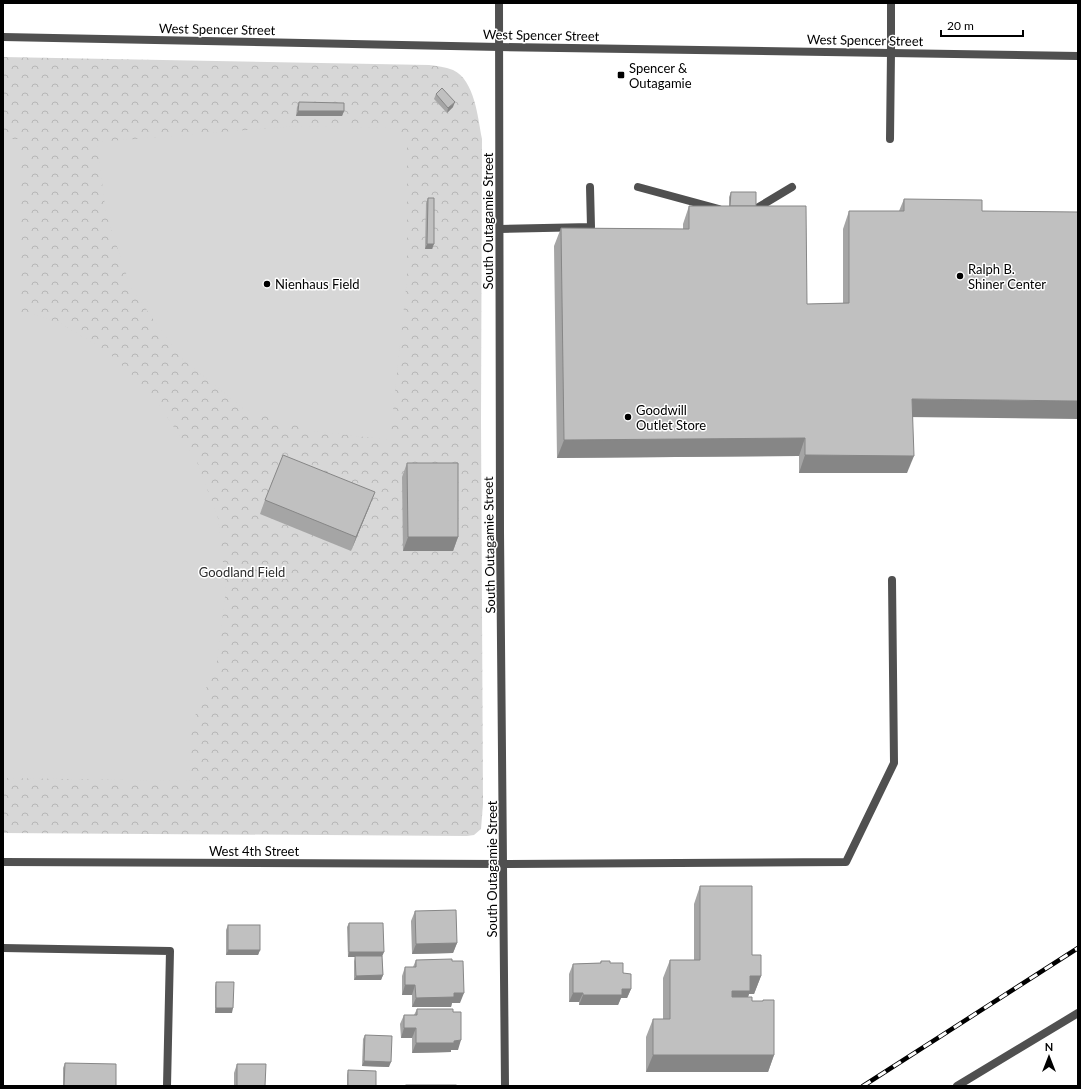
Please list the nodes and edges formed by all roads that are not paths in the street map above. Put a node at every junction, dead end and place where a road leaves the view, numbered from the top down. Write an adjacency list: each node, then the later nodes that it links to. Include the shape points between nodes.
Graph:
1 (499, 3): 4 (street, South Outagamie Street)
2 (891, 3): 5 (street)
3 (3, 37): 4 (street, West Spencer Street)
4 (500, 47): 5 (street, West Spencer Street); 13 (street, South Outagamie Street)
5 (890, 52): 6 (street, West Spencer Street); 7 (street)
6 (1078, 56)
7 (890, 139)
8 (590, 187): 13 (street, via 591,227)
9 (638, 187): 11 (street)
10 (792, 187): 12 (street, via 754,211)
11 (728, 211)
12 (741, 211)
13 (500, 229): 16 (street, South Outagamie Street)
14 (892, 580): 16 (street, West 4th Street, via 894,763 846,862)
15 (3, 862): 16 (street, West 4th Street)
16 (504, 864): 20 (street, South Outagamie Street)
17 (3, 948): 19 (street, via 170,951)
18 (1078, 1013): 21 (street)
19 (167, 1086)
20 (505, 1086)
21 (957, 1086)

